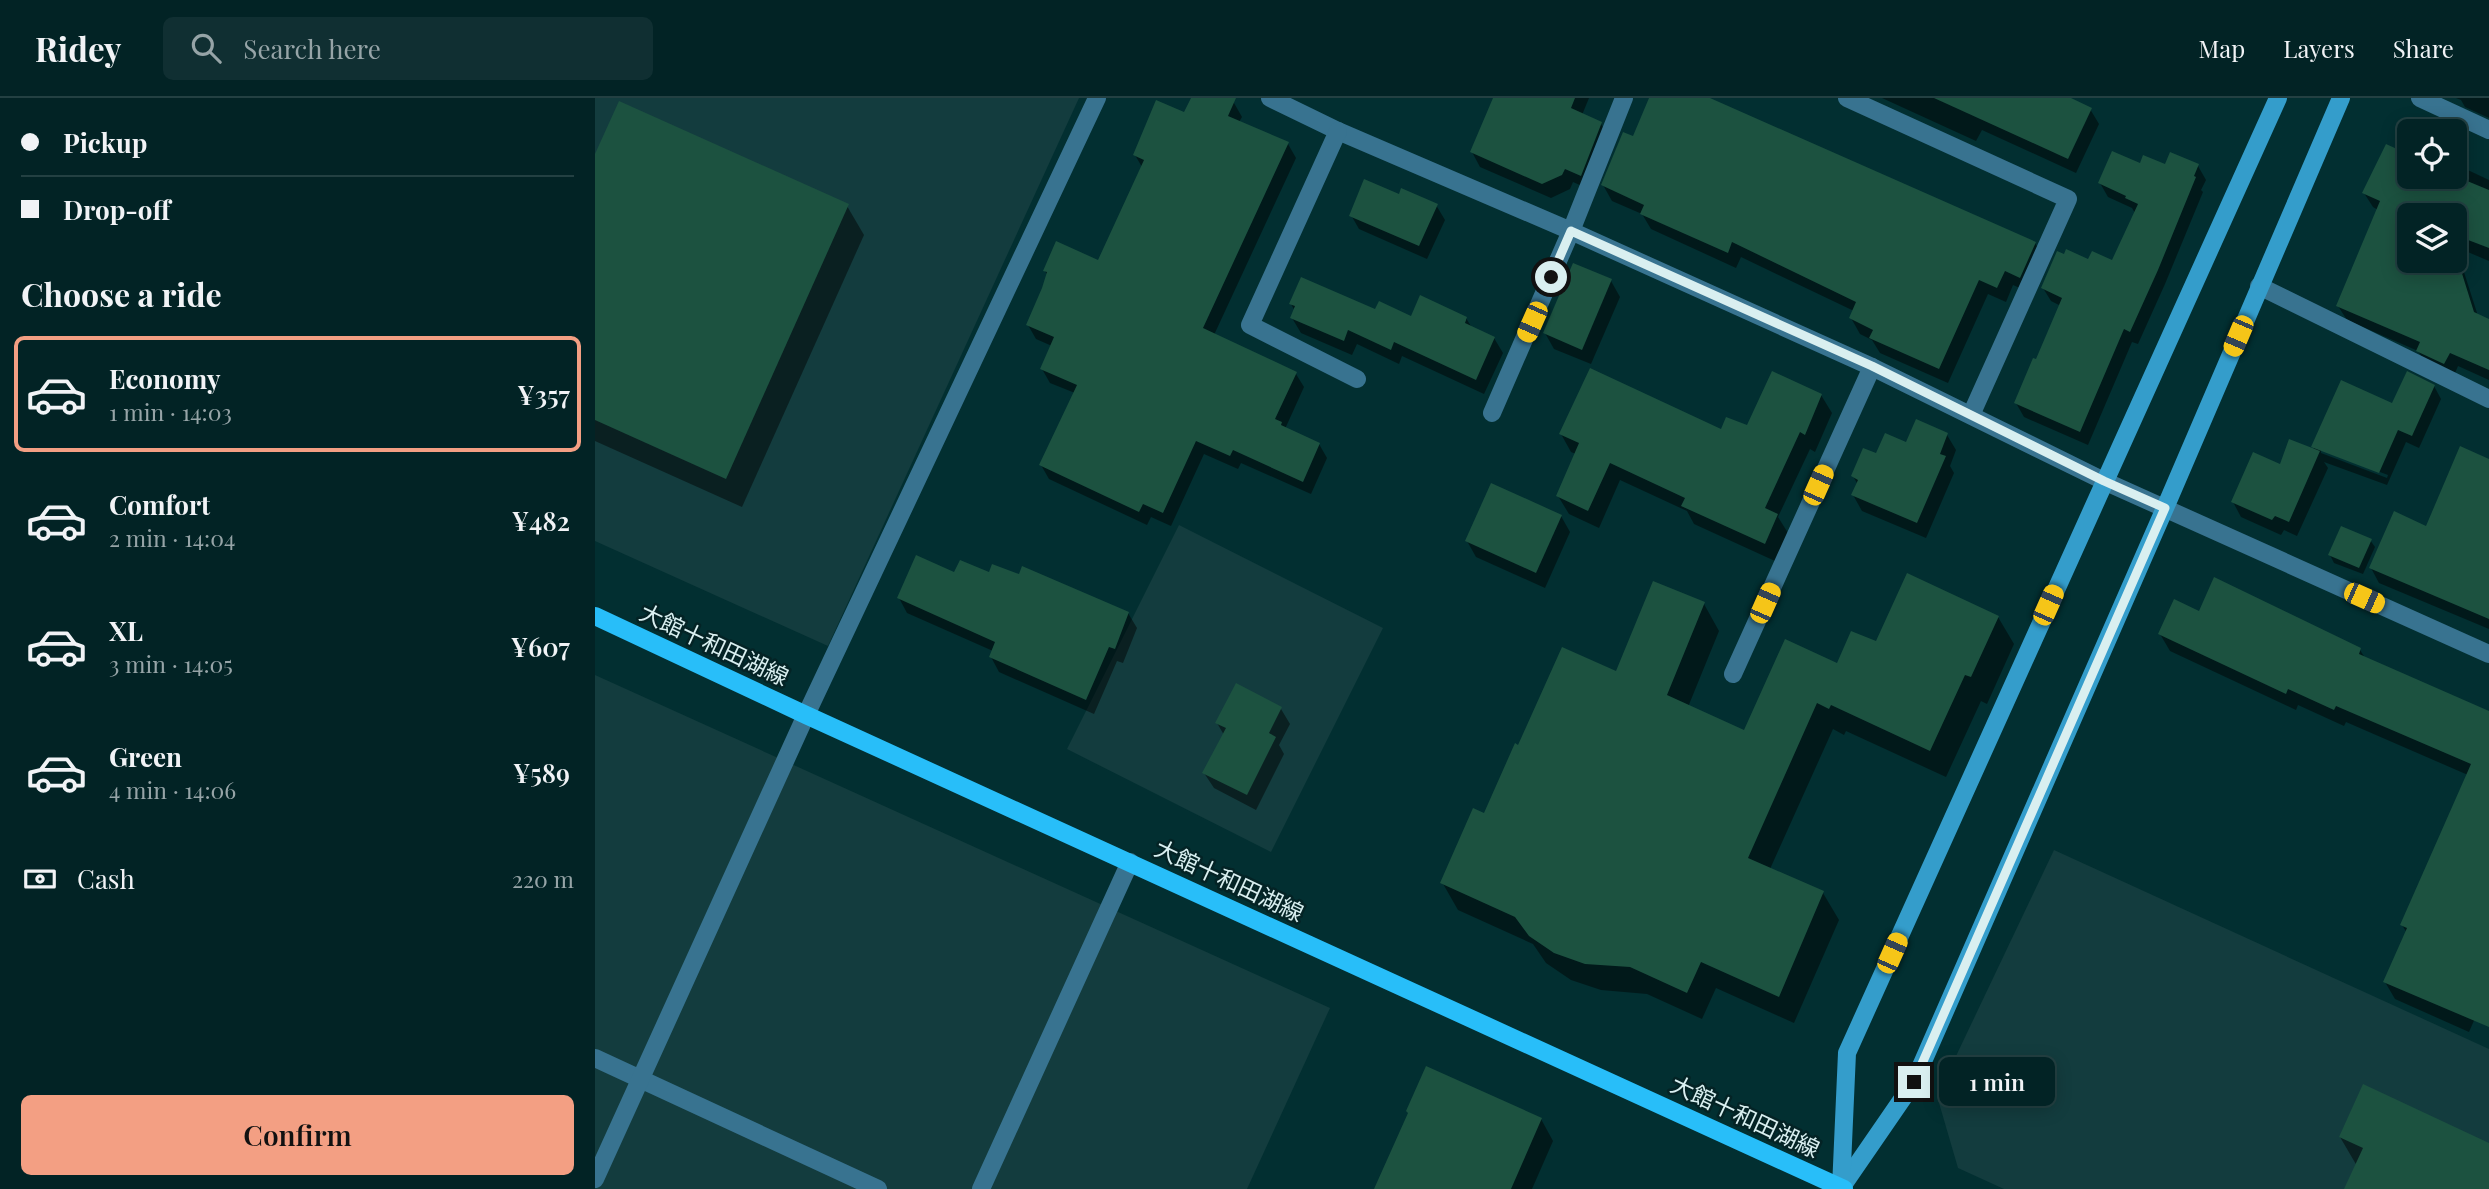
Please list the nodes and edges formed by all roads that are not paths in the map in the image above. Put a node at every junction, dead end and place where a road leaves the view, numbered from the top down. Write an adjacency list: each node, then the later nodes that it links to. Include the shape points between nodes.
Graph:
1 (1097, 98): 22 (street)
2 (1270, 98): 9 (street)
3 (1624, 98): 10 (street)
4 (1847, 98): 16 (street, via 2068,199)
5 (2278, 98): 17 (street)
6 (2341, 98): 11 (street)
7 (2420, 98): 8 (street)
8 (2489, 130)
9 (1338, 131): 10 (street); 13 (street, via 1250,326)
10 (1571, 231): 12 (street); 15 (street)
11 (2259, 286): 14 (street); 18 (street)
12 (1872, 366): 16 (street); 21 (street)
13 (1357, 379)
14 (2489, 399)
15 (1492, 413)
16 (1971, 415): 17 (street)
17 (2104, 481): 18 (street); 29 (street, via 1847,1053)
18 (2165, 508): 20 (street); 29 (street, via 1914,1082)
19 (595, 616): 22 (main road, 大館十和田湖線)
20 (2489, 654)
21 (1733, 674)
22 (806, 715): 23 (main road, 大館十和田湖線); 25 (street)
23 (1130, 862): 28 (street); 29 (main road, 大館十和田湖線)
24 (595, 1058): 25 (street)
25 (641, 1079): 26 (street); 27 (street)
26 (595, 1179)
27 (878, 1189)
28 (981, 1189)
29 (1842, 1189)

